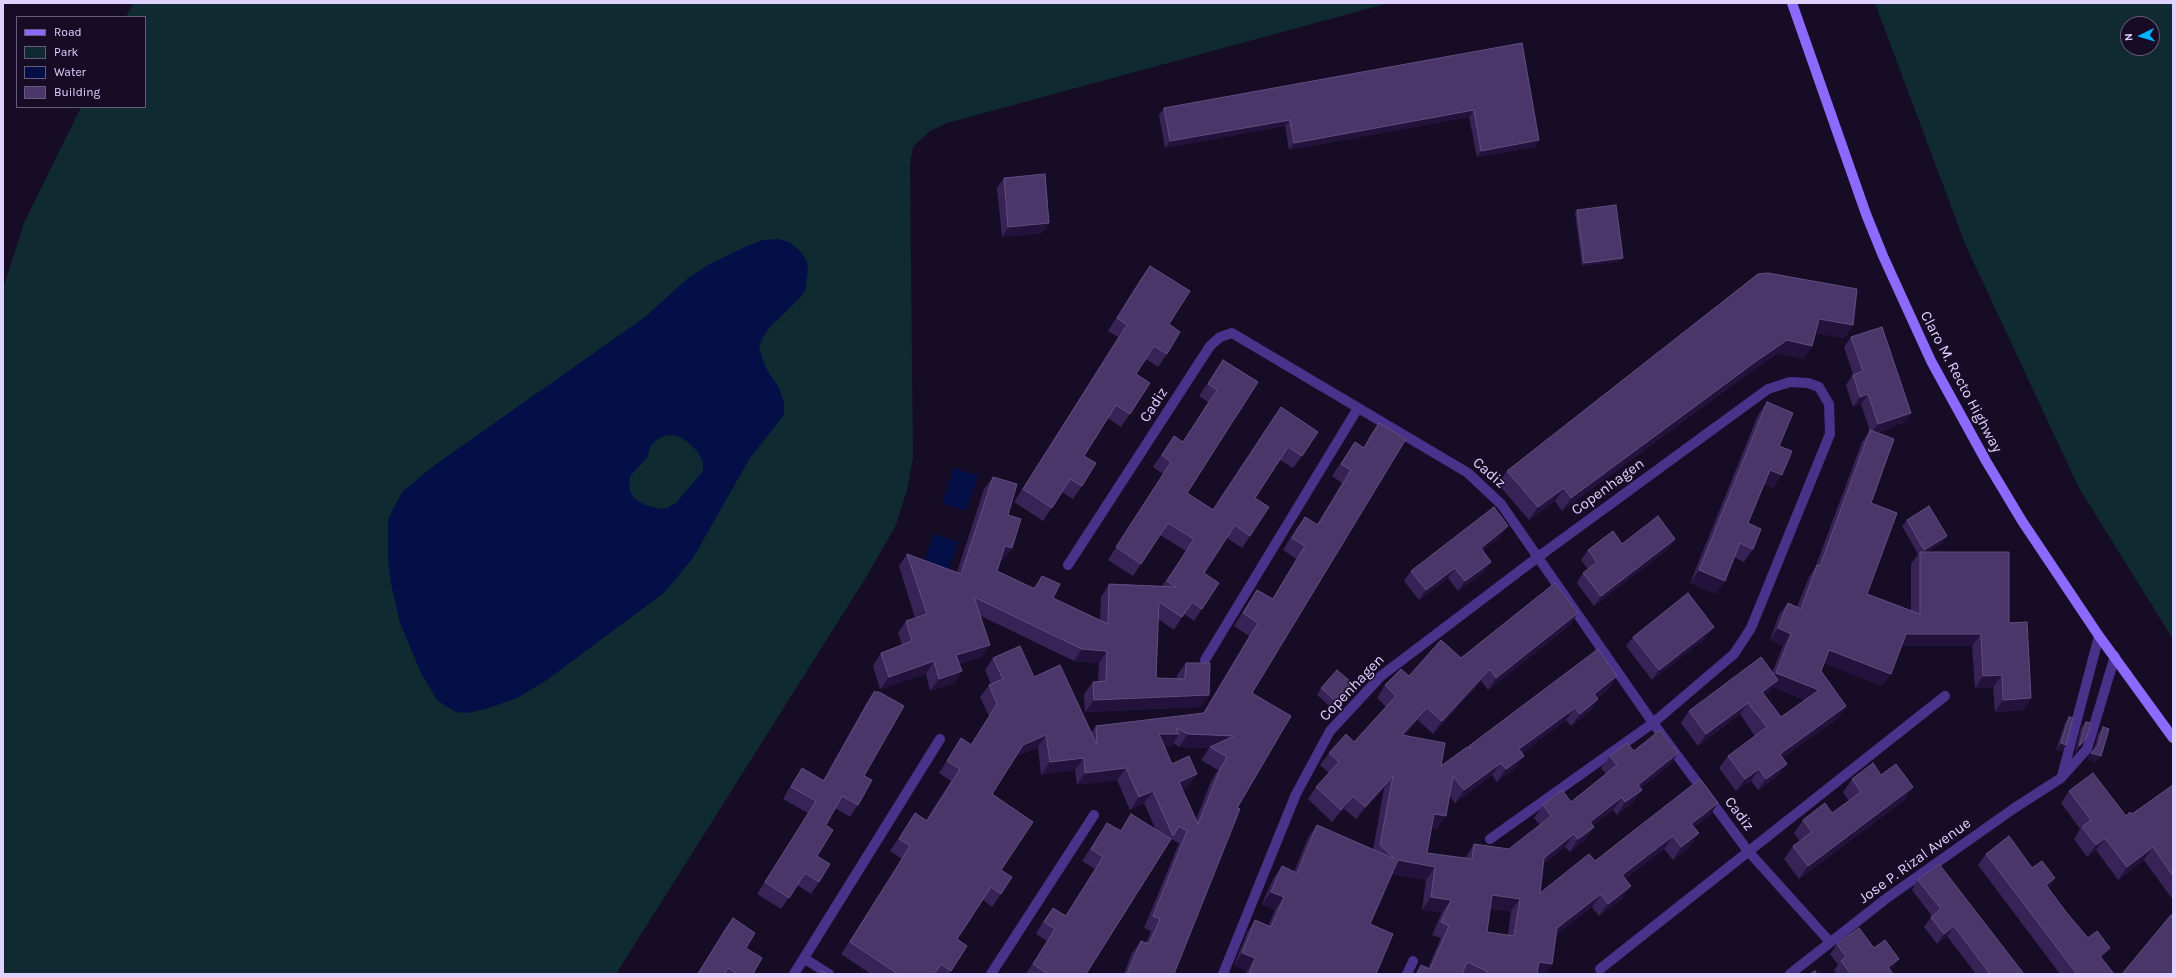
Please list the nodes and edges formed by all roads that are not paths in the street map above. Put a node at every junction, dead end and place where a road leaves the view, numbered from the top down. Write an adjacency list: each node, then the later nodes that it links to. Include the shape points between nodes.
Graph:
1 (1792, 3): 5 (main road, Claro M. Recto Highway, via 1866,214 1931,361 1986,462 2022,521)
2 (1358, 408): 3 (street, Cadiz, via 1468,473 1501,504); 4 (street, Cadiz, via 1232,333 1220,337 1210,346); 7 (street)
3 (1538, 557): 9 (street, Cadiz); 9 (street, Copenhagen, via 1768,389 1790,382 1808,383 1819,388 1829,404 1830,434 1751,628 1734,654); 23 (street, Copenhagen, via 1381,676 1330,731 1296,794)
4 (1068, 565)
5 (2099, 636): 6 (main road, Claro M. Recto Highway); 12 (street)
6 (2115, 656): 10 (main road, Claro M. Recto Highway); 12 (street, Jose P. Rizal Avenue, via 2087,749)
7 (1205, 660)
8 (1945, 696): 15 (street)
9 (1653, 723): 14 (street, Copenhagen); 15 (street, Cadiz)
10 (2173, 738)
11 (940, 739): 17 (street)
12 (2061, 778): 16 (street, Jose P. Rizal Avenue, via 2008,812)
13 (1094, 815): 22 (street)
14 (1490, 839)
15 (1748, 851): 16 (street, Cadiz); 19 (street)
16 (1830, 942): 25 (street, Jose P. Rizal Avenue)
17 (805, 959): 20 (street); 21 (street)
18 (1413, 961): 24 (street)
19 (1600, 969)
20 (794, 974)
21 (829, 974)
22 (991, 974)
23 (1223, 974)
24 (1407, 974)
25 (1790, 974)

